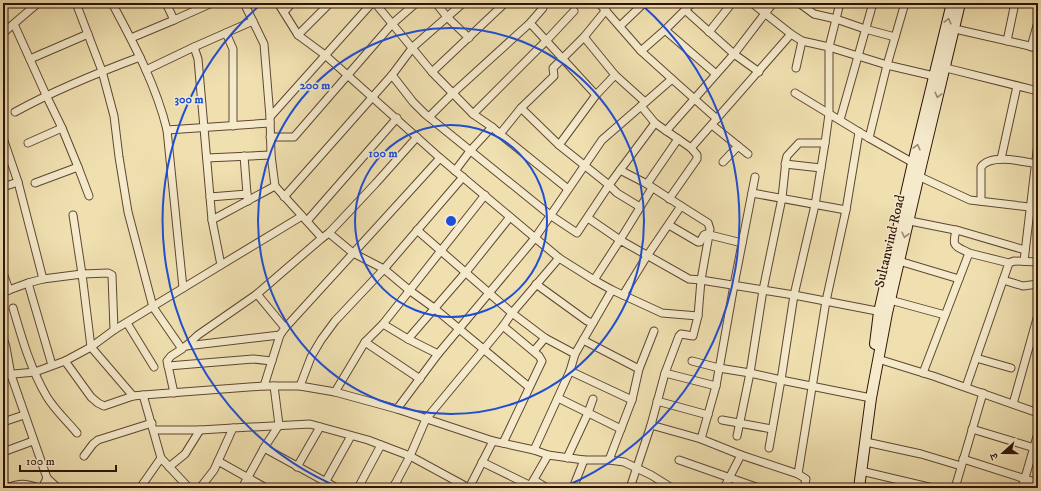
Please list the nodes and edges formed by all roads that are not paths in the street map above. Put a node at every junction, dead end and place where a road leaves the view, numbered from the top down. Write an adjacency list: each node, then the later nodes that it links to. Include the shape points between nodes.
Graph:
1 (38, 3): 40 (street)
2 (76, 3): 49 (street)
3 (112, 3): 54 (street)
4 (166, 3): 36 (street)
5 (212, 3): 36 (street)
6 (244, 3): 37 (street)
7 (278, 3): 32 (street)
8 (292, 3): 32 (street)
9 (330, 3): 51 (street)
10 (373, 3): 41 (street); 65 (street)
11 (416, 3): 41 (street)
12 (436, 3): 34 (street)
13 (463, 3): 34 (street)
14 (505, 3): 55 (street)
15 (543, 3): 39 (street, via 543,8)
16 (599, 3): 29 (street)
17 (644, 3): 42 (street)
18 (692, 3): 30 (street)
19 (732, 3): 46 (street)
20 (752, 3): 33 (street)
21 (773, 3): 33 (street)
22 (799, 3): 35 (street, via 814,14)
23 (840, 3): 35 (street)
24 (873, 3): 43 (street)
25 (905, 3): 52 (street)
26 (952, 3): 81 (main road, one-way to 26)
27 (960, 3): 44 (main road, Sultanwind Road)
28 (1015, 3): 58 (street)
29 (606, 10): 42 (street); 53 (street)
30 (685, 10): 45 (street); 46 (street)
31 (574, 11): 56 (street)
32 (284, 12): 51 (street)
33 (766, 13): 50 (street); 64 (street)
34 (447, 17): 55 (street); 60 (street)
35 (836, 19): 43 (street); 61 (street)
36 (174, 20): 54 (street)
37 (253, 21): 48 (street); 99 (street, via 264,44)
38 (1038, 22): 62 (street)
39 (530, 23): 56 (street); 85 (street)
40 (14, 24): 47 (street); 68 (street)
41 (392, 24): 60 (street); 78 (street)
42 (620, 26): 63 (street)
43 (865, 29): 52 (street); 66 (street)
44 (955, 29): 58 (street); 72 (main road, Sultanwind Road)
45 (665, 30): 63 (street); 77 (street)
46 (709, 32): 64 (street)
47 (3, 33)
48 (226, 33): 59 (street); 103 (street, via 233,49)
49 (88, 34): 68 (street); 74 (street)
50 (791, 34): 57 (street); 76 (street)
51 (298, 35): 65 (street)
52 (895, 36): 70 (street)
53 (584, 37): 69 (street); 80 (street)
54 (131, 38): 67 (street)
55 (469, 38): 75 (street)
56 (546, 41): 69 (street); 94 (street)
57 (802, 41): 61 (street); 71 (street)
58 (1007, 41): 62 (street)
59 (194, 47): 73 (street); 106 (street, via 198,59)
60 (413, 47): 75 (street); 79 (street)
61 (829, 47): 66 (street); 95 (street)
62 (1035, 48)
63 (642, 51): 82 (street)
64 (734, 54): 76 (street); 77 (street)
65 (325, 55): 78 (street); 99 (street)
66 (858, 56): 70 (street); 100 (street)
67 (140, 57): 73 (street); 74 (street)
68 (30, 59): 87 (street)
69 (562, 60): 88 (street); 92 (street, via 553,68 554,76)
70 (887, 65): 81 (street); 114 (street)
71 (796, 68)
72 (946, 68): 83 (street); 136 (main road, Sultanwind Road, one-way to 136)
73 (146, 70): 107 (street, via 162,106)
74 (102, 71): 87 (street); 212 (street, via 114,116 128,212)
75 (432, 72): 85 (street)
76 (759, 72): 98 (street)
77 (716, 74): 90 (street)
78 (347, 75): 89 (street); 111 (street, via 294,137)
79 (392, 75): 89 (street); 96 (street, via 413,102)
80 (615, 75): 88 (street); 91 (street)
81 (934, 76): 136 (main road, one-way to 81)
82 (672, 79): 90 (street); 91 (street)
83 (1017, 86): 84 (street); 128 (street)
84 (1038, 91)
85 (453, 92): 94 (street); 96 (street)
86 (795, 93): 95 (street)
87 (46, 95): 93 (street); 105 (street)
88 (596, 95): 119 (street)
89 (372, 98): 97 (street); 152 (street)
90 (694, 99): 98 (street); 108 (street)
91 (643, 104): 101 (street); 132 (street, via 602,140)
92 (521, 108): 110 (street); 119 (street)
93 (15, 112)
94 (473, 114): 104 (street)
95 (829, 114): 100 (street); 117 (street)
96 (429, 117): 122 (street)
97 (397, 118): 112 (street); 165 (street)
98 (717, 119): 102 (street)
99 (270, 120): 103 (street); 111 (street)
100 (840, 120): 109 (street)
101 (655, 123): 108 (street); 135 (street)
102 (712, 125): 120 (street); 121 (street)
103 (233, 126): 106 (street)
104 (492, 127): 110 (street); 122 (street)
105 (62, 128): 116 (street); 133 (street)
106 (204, 128): 107 (street); 126 (street)
107 (167, 130): 201 (street)
108 (666, 131): 115 (street)
109 (859, 132): 114 (street); 160 (street)
110 (500, 134): 146 (street)
111 (270, 137): 124 (street)
112 (416, 137): 127 (street); 171 (street)
113 (3, 138): 140 (street)
114 (869, 138): 136 (street)
115 (678, 139): 121 (street); 145 (street)
116 (28, 142)
117 (825, 143): 130 (street, via 799,142 786,158); 134 (street)
118 (1038, 143): 131 (street)
119 (560, 145): 132 (street)
120 (738, 146): 123 (street); 129 (street)
121 (691, 148): 154 (street, via 697,159)
122 (470, 151): 137 (street); 162 (street)
123 (748, 154)
124 (271, 155): 125 (street); 144 (street)
125 (244, 156): 126 (street); 151 (street)
126 (207, 158): 150 (street)
127 (440, 158): 137 (street); 179 (street)
128 (1001, 159): 131 (street); 155 (street, via 989,160 982,167)
129 (723, 162)
130 (785, 164): 134 (street); 153 (street)
131 (1037, 164): 159 (street)
132 (585, 165): 142 (street); 146 (street)
133 (78, 167): 141 (street); 149 (street)
134 (821, 168): 156 (street)
135 (620, 170): 142 (street); 145 (street)
136 (916, 170): 155 (street, via 970,200); 167 (main road, Sultanwind Road)
137 (455, 171): 138 (street)
138 (463, 177): 148 (street); 169 (street)
139 (755, 177): 147 (street)
140 (18, 182): 143 (street); 192 (street)
141 (35, 183)
142 (610, 185): 158 (street, via 617,193); 164 (street)
143 (3, 186)
144 (275, 186): 151 (street); 152 (street)
145 (649, 186): 154 (street); 158 (street)
146 (568, 189): 162 (street)
147 (752, 193): 153 (street); 176 (street)
148 (485, 195): 163 (street); 177 (street)
149 (89, 196)
150 (210, 196): 151 (street); 166 (street)
151 (247, 197): 166 (street)
152 (284, 197): 165 (street)
153 (782, 198): 156 (street); 204 (street)
154 (669, 199): 157 (street)
155 (981, 201): 159 (street)
156 (815, 205): 160 (street); 209 (street)
157 (681, 206): 168 (street); 172 (street, via 708,223)
158 (640, 208): 175 (street)
159 (1034, 208): 178 (street)
160 (846, 210): 211 (street)
161 (73, 215): 191 (street)
162 (550, 215): 164 (street, via 577,233); 174 (street)
163 (510, 217): 174 (street); 189 (street)
164 (588, 218): 175 (street)
165 (305, 219): 173 (street); 187 (street)
166 (212, 220): 187 (street)
167 (904, 220): 170 (street); 183 (main road, Sultanwind Road, one-way to 183); 215 (main road)
168 (669, 225): 172 (street, via 698,242 704,235); 181 (street)
169 (417, 230): 177 (street); 188 (street)
170 (956, 230): 178 (street); 180 (street, via 953,241 955,245)
171 (329, 233): 173 (street); 179 (street)
172 (709, 234): 176 (street); 195 (street)
173 (322, 238): 207 (street)
174 (535, 238): 182 (street); 206 (street)
175 (620, 240): 181 (street); 194 (street)
176 (742, 243): 200 (street)
177 (441, 250): 189 (street); 202 (street)
178 (1025, 250): 184 (street)
179 (353, 253): 188 (street); 224 (street)
180 (969, 253): 186 (street); 193 (street)
181 (647, 256): 195 (street, via 684,277); 208 (street)
182 (559, 258): 194 (street); 198 (street)
183 (899, 261): 193 (street); 210 (main road, Sultanwind Road)
184 (1024, 261): 185 (street); 186 (street)
185 (1038, 262)
186 (1009, 263): 196 (street)
187 (221, 264): 201 (street)
188 (384, 269): 202 (street); 261 (street, via 335,321 321,340 311,357)
189 (466, 272): 206 (street); 214 (street)
190 (3, 273): 205 (street)
191 (82, 274): 192 (street); 226 (street, via 112,275); 234 (street)
192 (43, 279): 197 (street)
193 (959, 279): 217 (street)
194 (594, 280): 203 (street)
195 (701, 280): 200 (street); 219 (street)
196 (1003, 280): 199 (street, via 1023,286); 240 (street)
197 (28, 282): 205 (street); 245 (street)
198 (536, 284): 216 (street); 221 (street)
199 (1038, 284)
200 (734, 285): 204 (street); 248 (street)
201 (183, 288): 212 (street)
202 (409, 290): 214 (street); 222 (street)
203 (612, 290): 208 (street); 221 (street)
204 (763, 290): 209 (street); 255 (street)
205 (6, 292)
206 (488, 292): 216 (street); 225 (street)
207 (257, 294): 224 (street); 235 (street)
208 (623, 295): 219 (street, via 662,313)
209 (794, 295): 211 (street); 258 (street)
210 (890, 300): 215 (main road, Sultanwind Road); 217 (street)
211 (826, 301): 215 (street); 263 (street)
212 (153, 306): 220 (street); 235 (street)
213 (13, 308): 252 (street)
214 (434, 308): 225 (street); 231 (street)
215 (883, 312): 241 (main road, Sultanwind Road); 272 (main road)
216 (512, 313): 223 (street); 230 (street)
217 (945, 314): 253 (street)
218 (1038, 315): 276 (street)
219 (698, 316): 254 (street, via 694,336 678,336)
220 (127, 323): 226 (street); 247 (street)
221 (593, 323): 232 (street)
222 (383, 324): 231 (street); 233 (street)
223 (503, 326): 236 (street); 237 (street)
224 (285, 328): 228 (street)
225 (458, 329): 236 (street); 238 (street)
226 (114, 330): 234 (street)
227 (654, 331): 250 (street)
228 (280, 335): 235 (street); 243 (street)
229 (3, 337): 256 (street)
230 (545, 338): 237 (street); 239 (street)
231 (408, 339): 238 (street)
232 (583, 340): 239 (street); 250 (street)
233 (365, 342): 257 (street); 266 (street)
234 (91, 347): 242 (street); 270 (street)
235 (184, 347): 246 (street, via 168,359)
236 (483, 350): 264 (street); 282 (street)
237 (534, 352): 264 (street, via 542,361)
238 (438, 354): 257 (street)
239 (575, 354): 251 (street)
240 (976, 358): 249 (street); 265 (street)
241 (878, 359): 253 (street); 272 (main road, Sultanwind Road)
242 (65, 361): 245 (street); 270 (street, via 98,403 109,405)
243 (272, 361): 246 (street, via 253,359); 259 (street)
244 (692, 361): 248 (street)
245 (52, 366): 252 (street)
246 (168, 366): 267 (street)
247 (154, 367)
248 (719, 368): 255 (street); 262 (street)
249 (1012, 368)
250 (640, 369): 274 (street)
251 (570, 371): 271 (street); 274 (street)
252 (35, 372): 256 (street); 295 (street, via 53,406)
253 (923, 372): 265 (street)
254 (665, 373): 262 (street); 275 (street)
255 (750, 373): 258 (street); 285 (street)
256 (7, 375): 280 (street)
257 (420, 379): 277 (street)
258 (781, 380): 263 (street); 292 (street)
259 (264, 386): 260 (street); 267 (street)
260 (274, 386): 261 (street); 286 (street)
261 (300, 386): 266 (street)
262 (716, 386): 281 (street)
263 (812, 386): 272 (street); 326 (street)
264 (529, 387): 303 (street)
265 (966, 387): 268 (street)
266 (335, 392): 277 (street)
267 (174, 394): 269 (street)
268 (983, 394): 276 (street); 293 (street)
269 (143, 395): 270 (street); 288 (street)
270 (133, 396)
271 (558, 398): 278 (street); 308 (street)
272 (869, 398): 302 (main road, Sultanwind Road); 354 (main road)
273 (592, 399): 278 (street)
274 (632, 400): 291 (street)
275 (657, 401): 281 (street); 287 (street)
276 (1013, 404): 279 (street)
277 (396, 409): 282 (street)
278 (588, 413): 291 (street); 315 (street)
279 (1038, 413)
280 (24, 415): 284 (street); 300 (street)
281 (708, 416): 299 (street)
282 (426, 419): 301 (street); 313 (street)
283 (722, 420): 285 (street)
284 (3, 422)
285 (740, 423): 292 (street); 298 (street)
286 (279, 425): 289 (street, via 306,424); 290 (street); 305 (street)
287 (651, 425): 299 (street); 324 (street)
288 (153, 426): 294 (street); 312 (street, via 98,440); 314 (street)
289 (320, 427): 297 (street); 323 (street)
290 (233, 428): 294 (street); 319 (street)
291 (621, 429): 317 (street)
292 (772, 429): 306 (street)
293 (972, 429): 307 (street); 321 (street)
294 (200, 430): 322 (street, via 185,454)
295 (77, 433)
296 (1038, 433): 307 (street)
297 (351, 436): 304 (street); 332 (street)
298 (737, 436)
299 (701, 439): 311 (street)
300 (34, 441): 309 (street); 327 (street)
301 (492, 441): 303 (street); 320 (street)
302 (866, 442): 321 (street); 325 (main road, Sultanwind Road)
303 (503, 443): 308 (street)
304 (381, 445): 313 (street); 344 (street)
305 (264, 448): 323 (street); 328 (street)
306 (769, 448)
307 (1036, 448): 330 (street)
308 (534, 450): 310 (street)
309 (3, 452)
310 (548, 455): 315 (street); 333 (street)
311 (741, 455): 326 (street); 329 (street)
312 (84, 456)
313 (410, 456): 334 (street); 346 (street)
314 (161, 458): 322 (street); 338 (street)
315 (567, 458): 316 (street)
316 (584, 460): 317 (street); 348 (street)
317 (609, 460): 324 (street, via 624,462)
318 (679, 460): 329 (street)
319 (218, 461): 328 (street); 340 (street)
320 (482, 462): 333 (street); 346 (street)
321 (962, 462): 330 (street); 357 (street)
322 (169, 467): 339 (street)
323 (297, 467): 332 (street)
324 (637, 468): 349 (street); 350 (street)
325 (862, 471): 355 (main road, Sultanwind Road); 356 (street)
326 (798, 474): 353 (street, via 806,479)
327 (47, 478): 336 (street); 337 (street)
328 (248, 478): 341 (street); 342 (street)
329 (730, 478): 351 (street); 352 (street)
330 (1025, 478): 331 (street); 358 (street)
331 (1038, 483)
332 (324, 485): 343 (street)
333 (531, 485): 347 (street)
334 (394, 486): 345 (street)
335 (6, 488): 336 (street, via 20,484)
336 (41, 488)
337 (58, 488)
338 (140, 488)
339 (189, 488)
340 (200, 488)
341 (243, 488)
342 (266, 488)
343 (337, 488)
344 (358, 488)
345 (403, 488)
346 (469, 488)
347 (547, 488)
348 (574, 488)
349 (630, 488)
350 (672, 488)
351 (724, 488)
352 (759, 488)
353 (804, 488)
354 (853, 488)
355 (859, 488)
356 (933, 488)
357 (956, 488)
358 (1022, 488)

